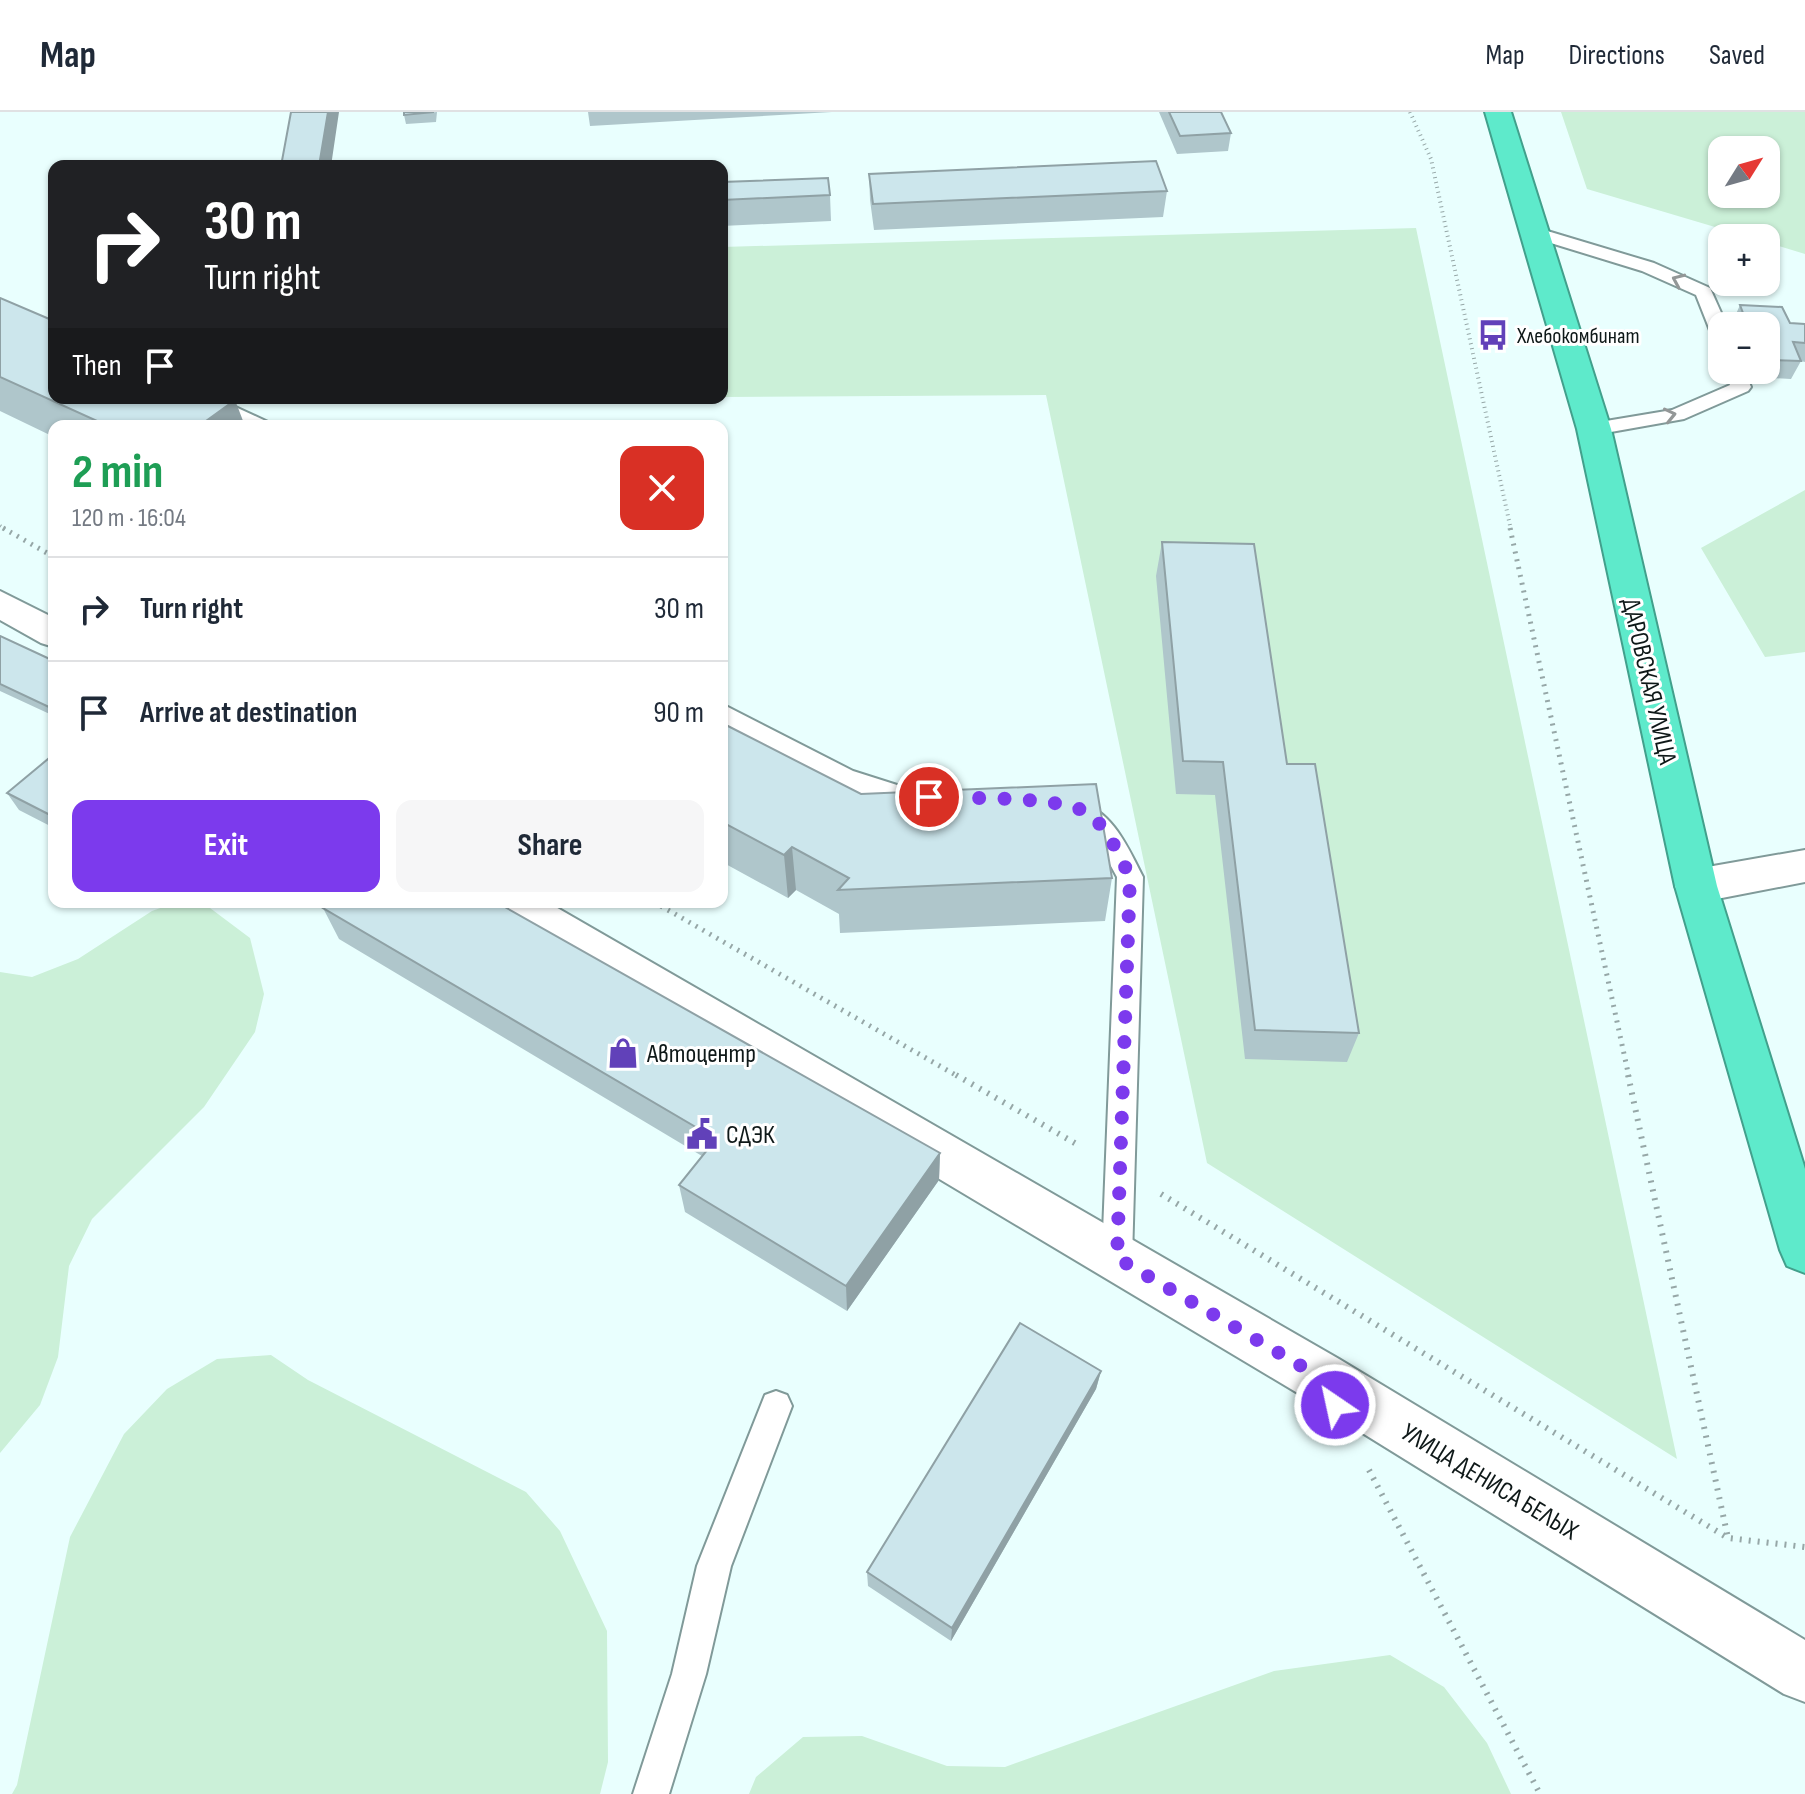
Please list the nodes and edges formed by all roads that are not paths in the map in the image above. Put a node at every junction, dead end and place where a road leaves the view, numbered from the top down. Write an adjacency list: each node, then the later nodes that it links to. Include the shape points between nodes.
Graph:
1 (1498, 112): 2 (highway, ДАРОВСКАЯ УЛИЦА)
2 (1534, 232): 3 (lane, one-way to 2, via 1704,292 1648,267); 7 (highway, ДАРОВСКАЯ УЛИЦА)
3 (1712, 312)
4 (1740, 384): 7 (lane, one-way to 4, via 1677,415)
5 (213, 404): 6 (lane)
6 (248, 420)
7 (1594, 429): 14 (highway, ДАРОВСКАЯ УЛИЦА)
8 (0, 604): 9 (street)
9 (48, 630)
10 (728, 715): 11 (lane, via 855,782 898,796)
11 (945, 798)
12 (1053, 803): 17 (lane, via 1089,814 1130,877)
13 (1805, 866): 14 (street)
14 (1696, 886): 16 (highway, ДАРОВСКАЯ УЛИЦА)
15 (521, 908): 17 (street, УЛИЦА ДЕНИСА БЕЛЫХ)
16 (1805, 1250)
17 (1117, 1258): 19 (street, УЛИЦА ДЕНИСА БЕЛЫХ)
18 (776, 1406): 20 (lane, via 714,1566 689,1674)
19 (1805, 1673)
20 (651, 1794)

